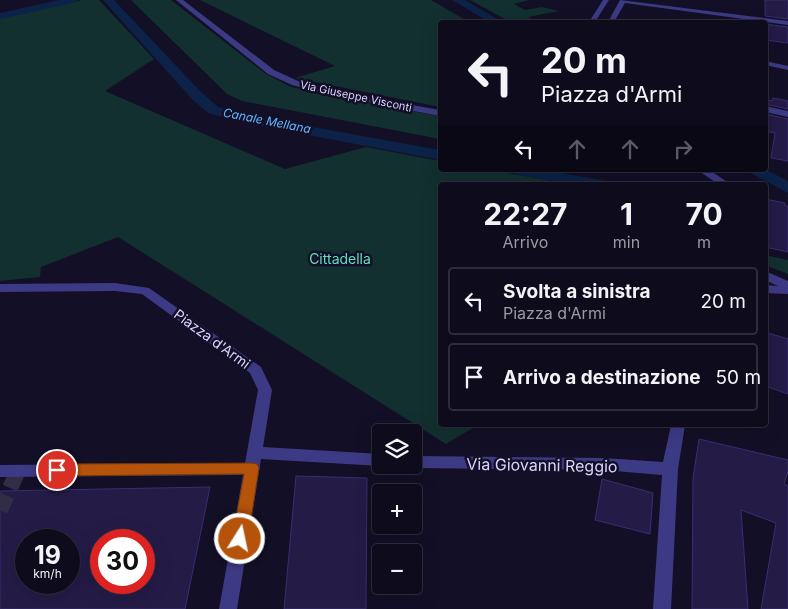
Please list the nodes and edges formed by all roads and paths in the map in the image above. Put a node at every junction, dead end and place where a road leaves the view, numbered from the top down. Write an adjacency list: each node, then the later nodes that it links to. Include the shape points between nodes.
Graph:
1 (179, 0): 12 (street, Via Giuseppe Visconti, via 271,72 295,83)
2 (606, 0): 4 (street)
3 (623, 0): 5 (street); 6 (street)
4 (593, 20)
5 (612, 20)
6 (766, 20)
7 (768, 20): 8 (street)
8 (788, 23)
9 (768, 64): 10 (street)
10 (788, 68)
11 (768, 110): 13 (street)
12 (438, 113)
13 (788, 114)
14 (705, 172): 15 (street)
15 (722, 182)
16 (768, 276): 17 (street)
17 (788, 286)
18 (0, 288): 23 (street, Piazza d'Armi, via 115,287 145,291 256,370 265,390)
19 (768, 290): 20 (street)
20 (788, 290)
21 (678, 427): 25 (street)
22 (372, 460): 23 (street)
23 (253, 461): 26 (street); 27 (street, Piazza d'Armi)
24 (422, 462): 25 (street, Via Giovanni Reggio, via 604,464)
25 (670, 470): 28 (street)
26 (0, 471)
27 (228, 609)
28 (662, 609)

